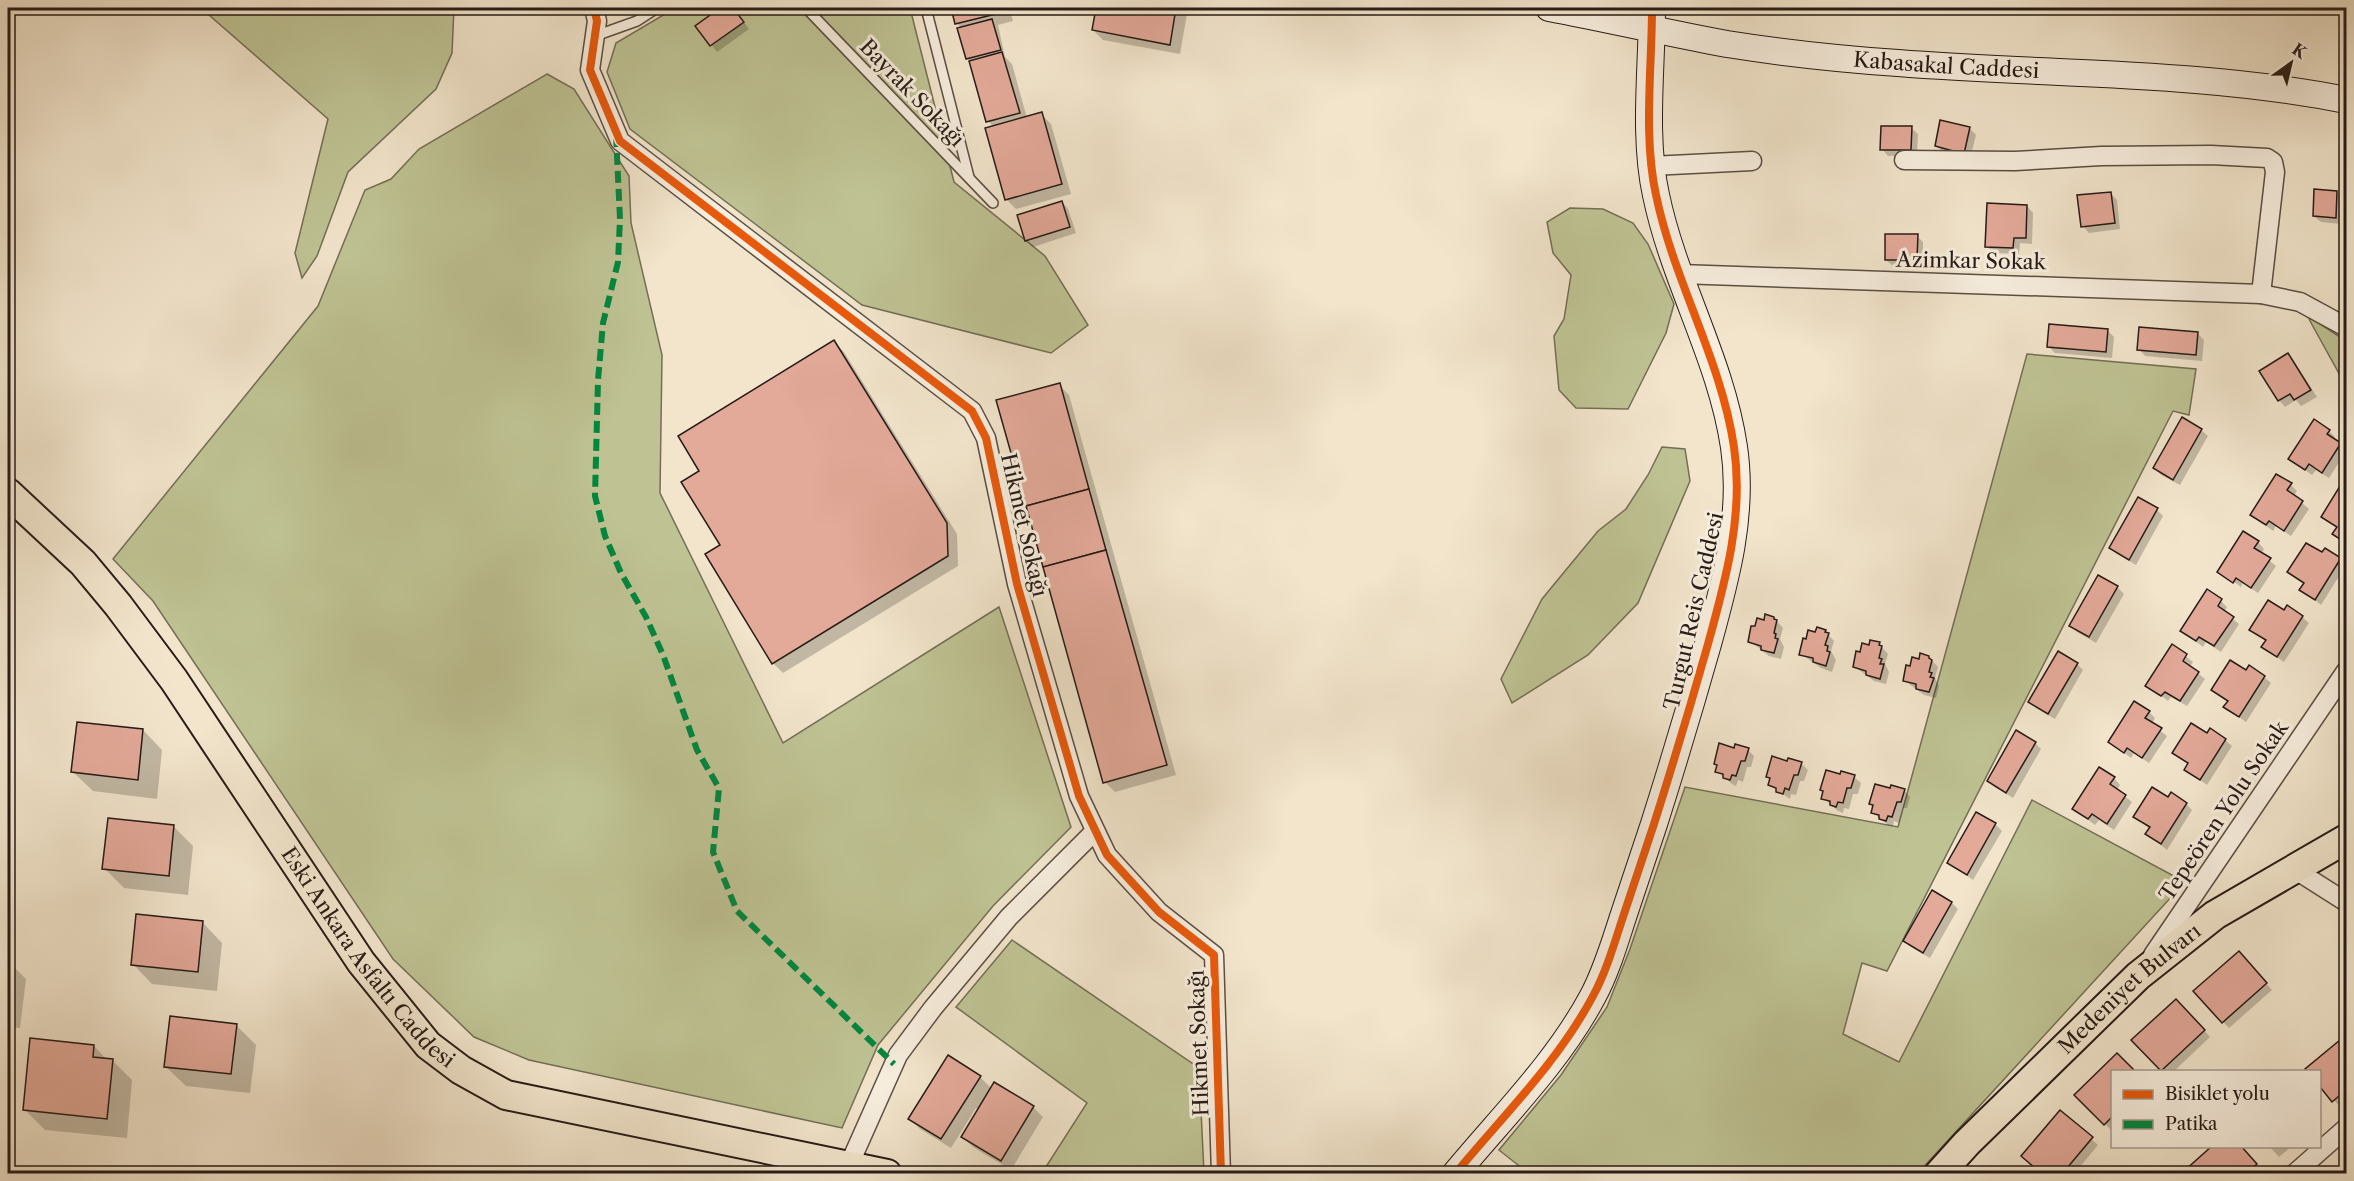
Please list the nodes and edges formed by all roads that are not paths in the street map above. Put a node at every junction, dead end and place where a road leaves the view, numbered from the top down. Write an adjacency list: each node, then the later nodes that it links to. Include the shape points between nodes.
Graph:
1 (594, 8): 7 (street, Hikmet Sokağı)
2 (657, 8): 7 (lane, via 637,21)
3 (806, 8): 12 (lane, Bayrak Sokağı)
4 (926, 8): 12 (lane)
5 (1549, 8): 6 (street, Kabasakal Caddesi)
6 (1652, 18): 8 (street, Kabasakal Caddesi, via 1727,44 1824,57 2179,78 2265,86); 11 (street, Turgut Reis Caddesi)
7 (595, 36): 19 (street, Hikmet Sokağı, via 590,70 620,141 972,411 986,438 1017,584 1079,796)
8 (2346, 100)
9 (1904, 160): 15 (street, via 2211,155 2267,158 2273,162 2275,172)
10 (1752, 161): 11 (street)
11 (1651, 166): 14 (street, Turgut Reis Caddesi, via 1665,231)
12 (970, 179): 13 (lane, Bayrak Sokağı)
13 (993, 203)
14 (1680, 274): 15 (street, Azimkar Sokak); 28 (street, Turgut Reis Caddesi, via 1726,404 1735,456 1736,522 1718,608 1649,839 1594,993 1549,1062)
15 (2260, 294): 16 (street, Azimkar Sokak, via 2300,302)
16 (2346, 327)
17 (8, 494): 25 (main road, Eski Ankara Asfaltı Caddesi, via 83,563 118,605 174,680 362,962 428,1045 461,1070 507,1095)
18 (2346, 671): 23 (street, Tepeören Yolu Sokak)
19 (1095, 831): 25 (street, via 1009,917 898,1055); 27 (street, Hikmet Sokağı, via 1107,855 1159,912 1214,955)
20 (2346, 839): 21 (main road, Medeniyet Bulvarı)
21 (2294, 870): 22 (street); 23 (main road, Medeniyet Bulvarı, via 2216,915)
22 (2346, 902)
23 (2138, 976): 29 (main road, Medeniyet Bulvarı)
24 (2346, 1128): 30 (street)
25 (849, 1165): 26 (main road, Eski Ankara Asfaltı Caddesi)
26 (887, 1173)
27 (1221, 1173)
28 (1455, 1173)
29 (1939, 1173)
30 (2294, 1173)

